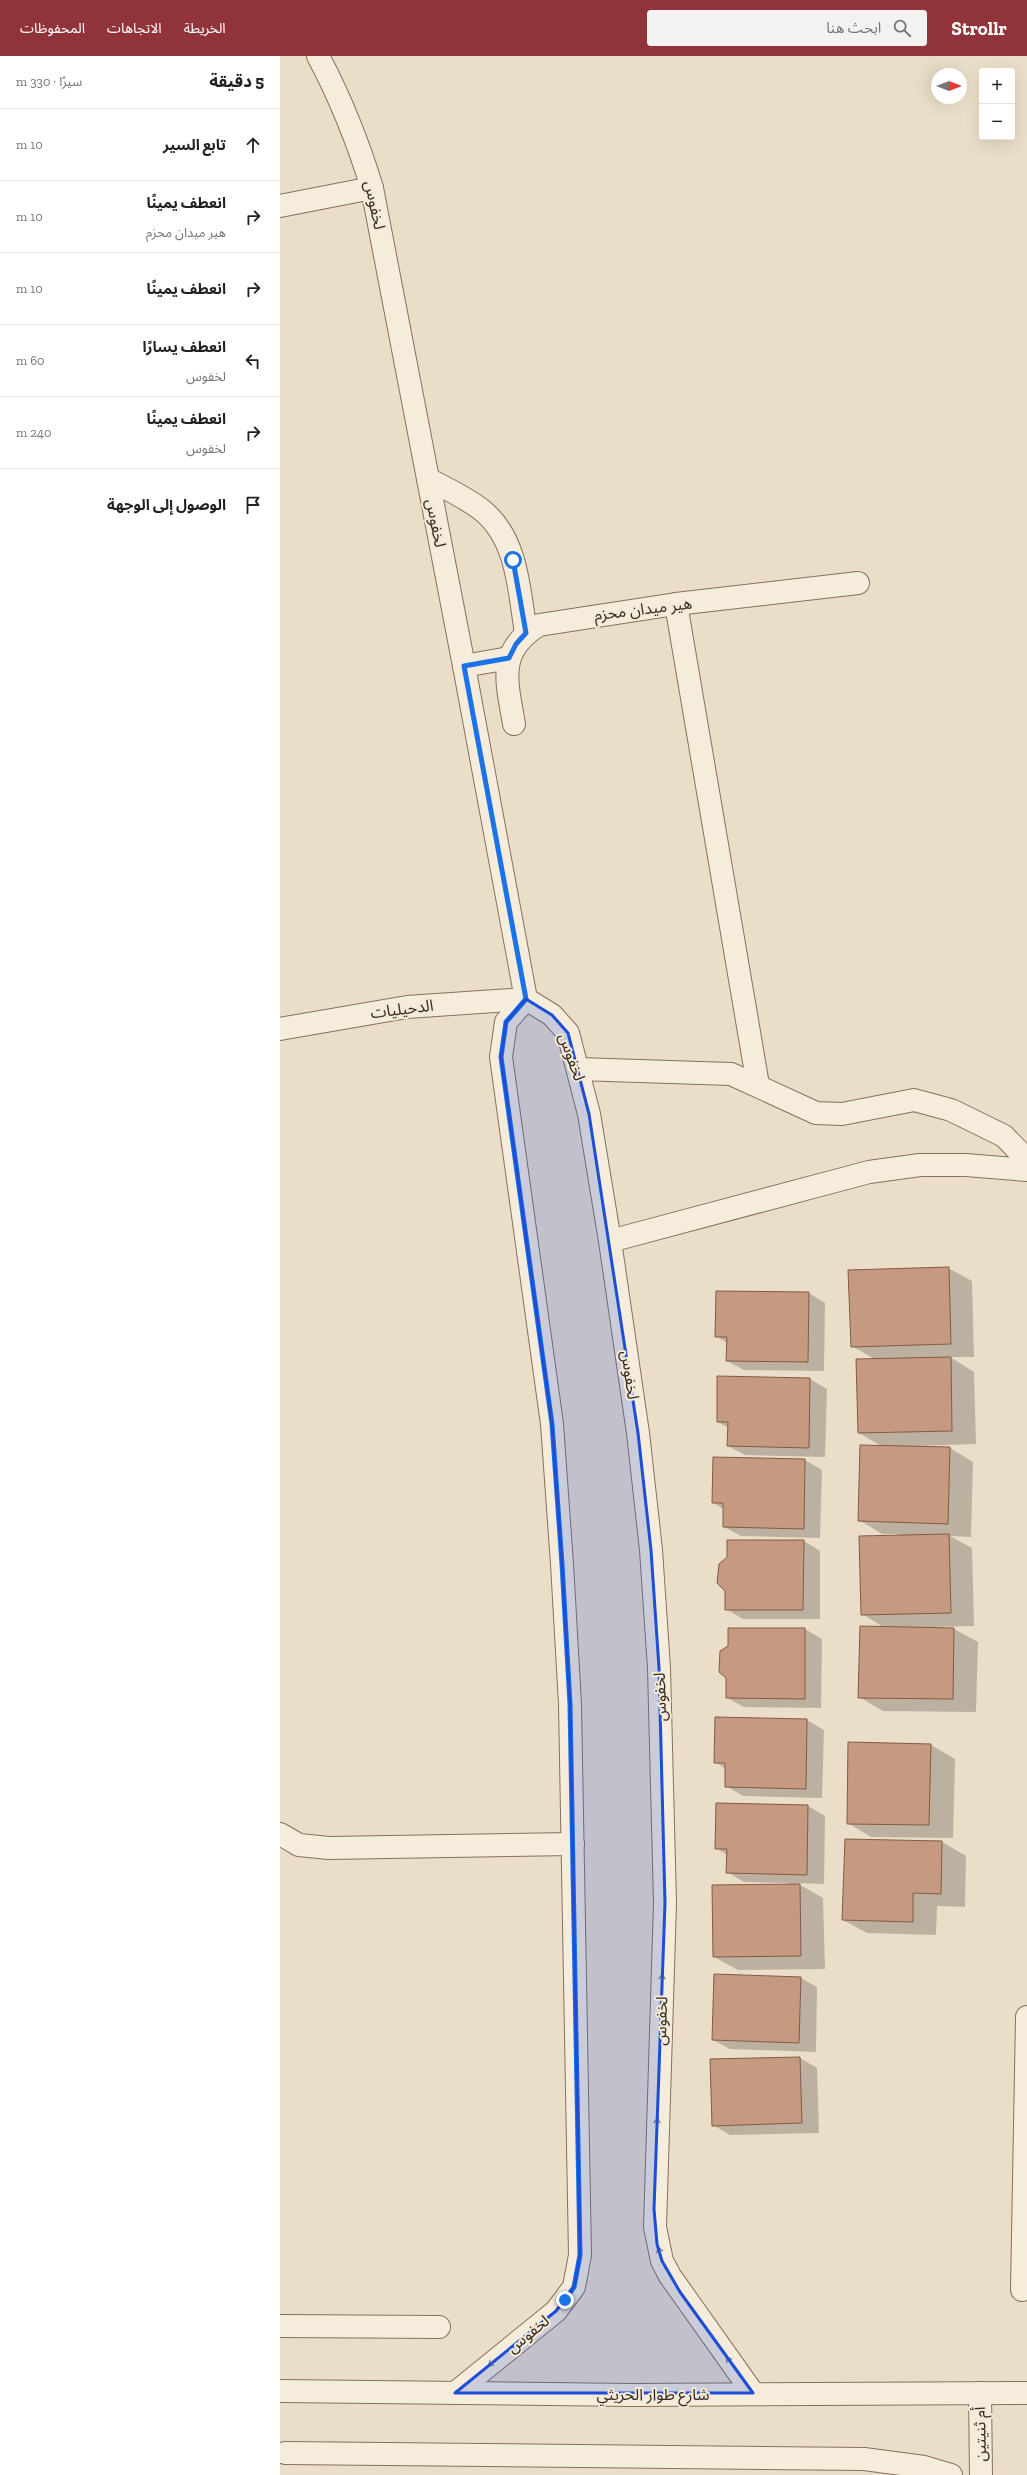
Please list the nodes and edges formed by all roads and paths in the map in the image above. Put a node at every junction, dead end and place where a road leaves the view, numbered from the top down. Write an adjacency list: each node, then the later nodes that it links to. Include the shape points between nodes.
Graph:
1 (318, 56): 2 (street, لخفوس, via 356,136)
2 (372, 188): 3 (street); 4 (street, لخفوس)
3 (280, 206)
4 (428, 479): 7 (street, via 469,500 497,525 507,542 513,560); 9 (street, لخفوس)
5 (858, 582): 6 (street, هير ميدان محزم)
6 (676, 604): 7 (street, هير ميدان محزم, via 554,621 539,625); 14 (street)
7 (526, 633): 8 (street, هير ميدان محزم, via 516,644)
8 (509, 658): 9 (street); 10 (street, هير ميدان محزم, via 506,673)
9 (464, 666): 11 (street, لخفوس)
10 (514, 724)
11 (526, 999): 12 (street, الدحيليات, via 407,1007); 13 (street, لخفوس, via 552,1015 568,1033); 19 (street, لخفوس, via 506,1022 501,1057 552,1424 570,1704)
12 (280, 1030)
13 (578, 1069): 14 (street, via 723,1074); 17 (street, لخفوس, via 589,1114)
14 (758, 1085): 15 (street, via 816,1113 842,1114 914,1100 950,1110 1004,1136)
15 (1027, 1160)
16 (1027, 1170): 17 (street, via 966,1165 920,1165 869,1172)
17 (610, 1241): 26 (street, لخفوس, one-way to 17, via 670,2276 662,2261 655,2227 665,1903 659,1668 651,1550 640,1449)
18 (280, 1834): 19 (street, via 298,1845 329,1848)
19 (572, 1844): 25 (street, لخفوس, one-way to 25, via 579,2269 574,2287 556,2311)
20 (1027, 2017): 21 (street)
21 (1022, 2290)
22 (280, 2326): 23 (street)
23 (439, 2327)
24 (280, 2391): 25 (street, شارع طوار الحريثي)
25 (455, 2393): 26 (street, شارع طوار الحريثي)
26 (753, 2393): 27 (street, شارع طوار الحريثي)
27 (980, 2393): 28 (street, شارع طوار الحريثي); 31 (street, أم ثنيتين)
28 (1027, 2393)
29 (285, 2453): 30 (street, via 864,2459 924,2467)
30 (951, 2475)
31 (981, 2475)

